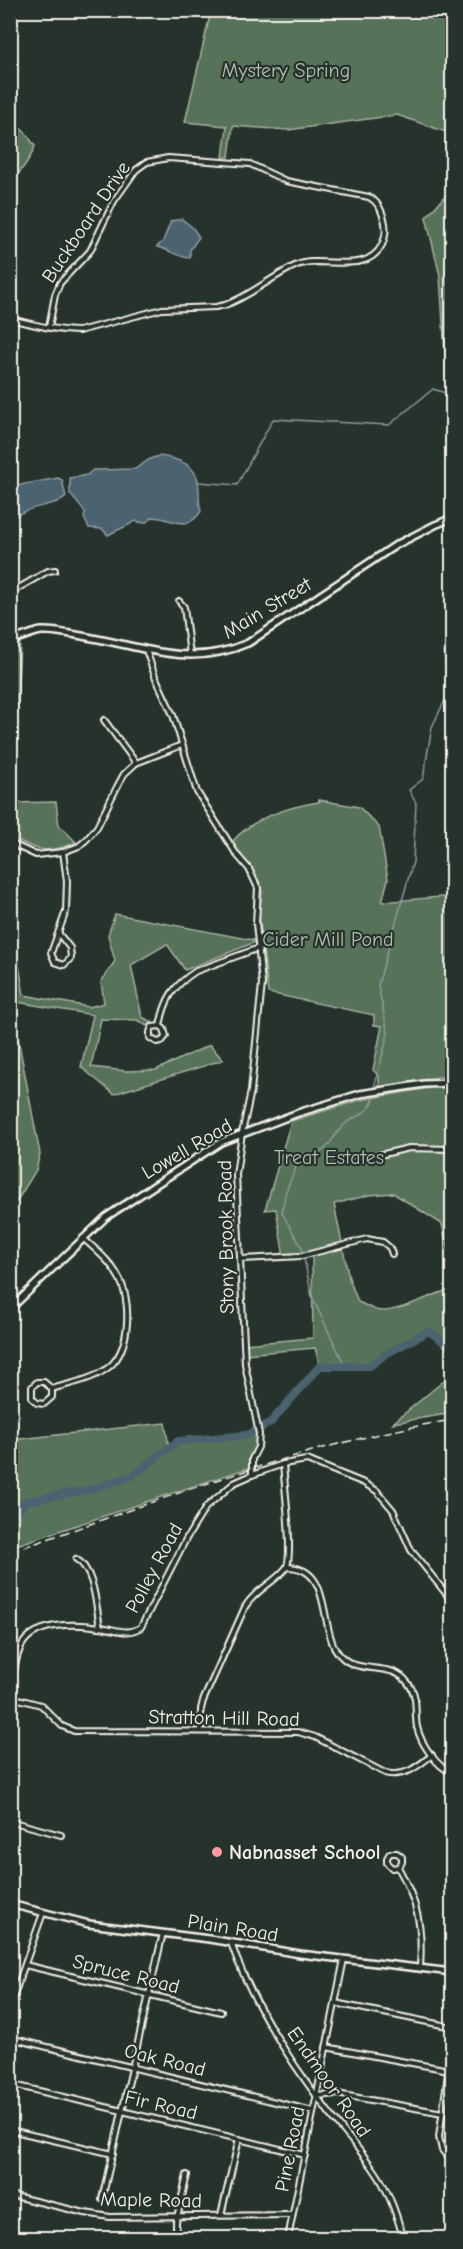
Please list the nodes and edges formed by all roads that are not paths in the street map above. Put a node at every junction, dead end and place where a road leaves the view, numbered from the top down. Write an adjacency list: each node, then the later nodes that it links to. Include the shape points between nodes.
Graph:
1 (10, 319): 2 (street, Buckboard Drive)
2 (49, 327): 2 (street, Buckboard Drive, via 60,283 90,251 109,209 129,178 152,160 250,164 286,182 369,197 379,205 384,217 384,241 366,261 300,264 216,307 162,309 79,331)
3 (453, 518): 9 (main road, Main Street, via 396,545 248,643 213,655)
4 (55, 570): 5 (street)
5 (10, 592)
6 (179, 601): 9 (street, via 184,607)
7 (10, 642): 8 (main road, Main Street, via 49,631)
8 (146, 649): 9 (main road, Main Street); 11 (street, Stony Brook Road)
9 (190, 656)
10 (104, 720): 12 (street)
11 (182, 745): 12 (street); 16 (street, Stony Brook Road, via 197,792 256,882)
12 (136, 763): 14 (street, via 124,774 87,839)
13 (10, 843): 14 (street, via 36,855)
14 (63, 852): 15 (street, via 67,905)
15 (59, 934): 15 (street, via 51,957 64,964 72,951)
16 (259, 948): 17 (street, via 187,977 170,993); 19 (street, Stony Brook Road, via 260,1014)
17 (160, 1026): 17 (street, via 166,1036 162,1041 154,1041 150,1032 152,1027)
18 (453, 1083): 19 (main road, Lowell Road, via 360,1095)
19 (242, 1133): 22 (main road, Lowell Road, via 208,1149 151,1186); 24 (street, Stony Brook Road, via 236,1175)
20 (453, 1149): 21 (street, via 410,1148)
21 (354, 1161)
22 (83, 1238): 25 (main road, Lowell Road); 26 (street, via 121,1281 126,1303 124,1344 118,1357 101,1372)
23 (392, 1254): 24 (street, via 386,1244 373,1239 302,1256)
24 (240, 1259): 28 (street, Stony Brook Road, via 245,1365 260,1434 252,1459)
25 (10, 1309)
26 (52, 1389): 26 (street, via 52,1397 44,1404 32,1398 37,1382 48,1383)
27 (283, 1464): 28 (street); 30 (street, via 289,1538); 31 (street, via 307,1460 377,1491 393,1510 411,1550)
28 (252, 1475): 32 (street, Polley Road, via 234,1483 206,1507 141,1627 128,1633)
29 (76, 1559): 32 (street, via 88,1576)
30 (287, 1567): 35 (street, via 245,1607 203,1701); 36 (street, via 310,1575 319,1586 332,1642 345,1660 360,1667 394,1672 409,1684 416,1697 418,1728)
31 (453, 1601)
32 (100, 1626): 33 (street, Polley Road, via 66,1625 31,1635 19,1650)
33 (11, 1688): 34 (street, Polley Road)
34 (11, 1699): 35 (street, Stratton Hill Road, via 41,1705 70,1730)
35 (201, 1731): 36 (street, Stratton Hill Road, via 302,1732 394,1775 412,1770)
36 (432, 1755): 37 (street)
37 (453, 1773)
38 (10, 1821): 39 (street)
39 (61, 1835)
40 (398, 1867): 40 (street, via 387,1863 390,1853 401,1855); 47 (street, via 420,1917)
41 (10, 1904): 42 (main road, Plain Road)
42 (43, 1913): 43 (main road, Plain Road, via 89,1924); 46 (street)
43 (163, 1933): 44 (main road, Plain Road); 49 (street)
44 (231, 1942): 45 (main road, Plain Road); 60 (street, Endmoor Road, via 276,2035)
45 (344, 1959): 47 (main road, Plain Road); 50 (street, Pine Road)
46 (25, 1965): 49 (street, Spruce Road); 51 (street)
47 (420, 1969): 48 (main road, Plain Road)
48 (453, 1972)
49 (150, 1995): 52 (street, Spruce Road); 57 (street)
50 (335, 2003): 53 (street); 56 (street, Pine Road)
51 (10, 2009)
52 (221, 2012)
53 (453, 2027)
54 (10, 2038): 57 (street, Oak Road)
55 (453, 2046): 58 (street)
56 (326, 2048): 58 (street); 60 (street, Pine Road)
57 (133, 2068): 61 (street); 62 (street, Oak Road)
58 (449, 2070): 63 (street)
59 (10, 2084): 61 (street, Fir Road)
60 (316, 2096): 62 (street, Pine Road); 63 (street, via 337,2094); 77 (street, Endmoor Road, via 379,2177)
61 (123, 2111): 65 (street, Fir Road); 66 (street)
62 (313, 2111): 67 (street, Pine Road)
63 (443, 2113): 68 (street, via 439,2137 445,2154)
64 (10, 2130): 66 (street)
65 (239, 2139): 67 (street, Fir Road); 73 (street)
66 (113, 2154): 71 (street)
67 (305, 2155): 74 (street, Pine Road)
68 (453, 2162)
69 (187, 2175): 72 (street)
70 (10, 2195): 72 (street, Maple Road, via 100,2216)
71 (102, 2199)
72 (177, 2215): 73 (street, Maple Road); 75 (street)
73 (221, 2215): 74 (street, Maple Road)
74 (292, 2215): 76 (street, Pine Road)
75 (176, 2238)
76 (288, 2238)
77 (403, 2238)

